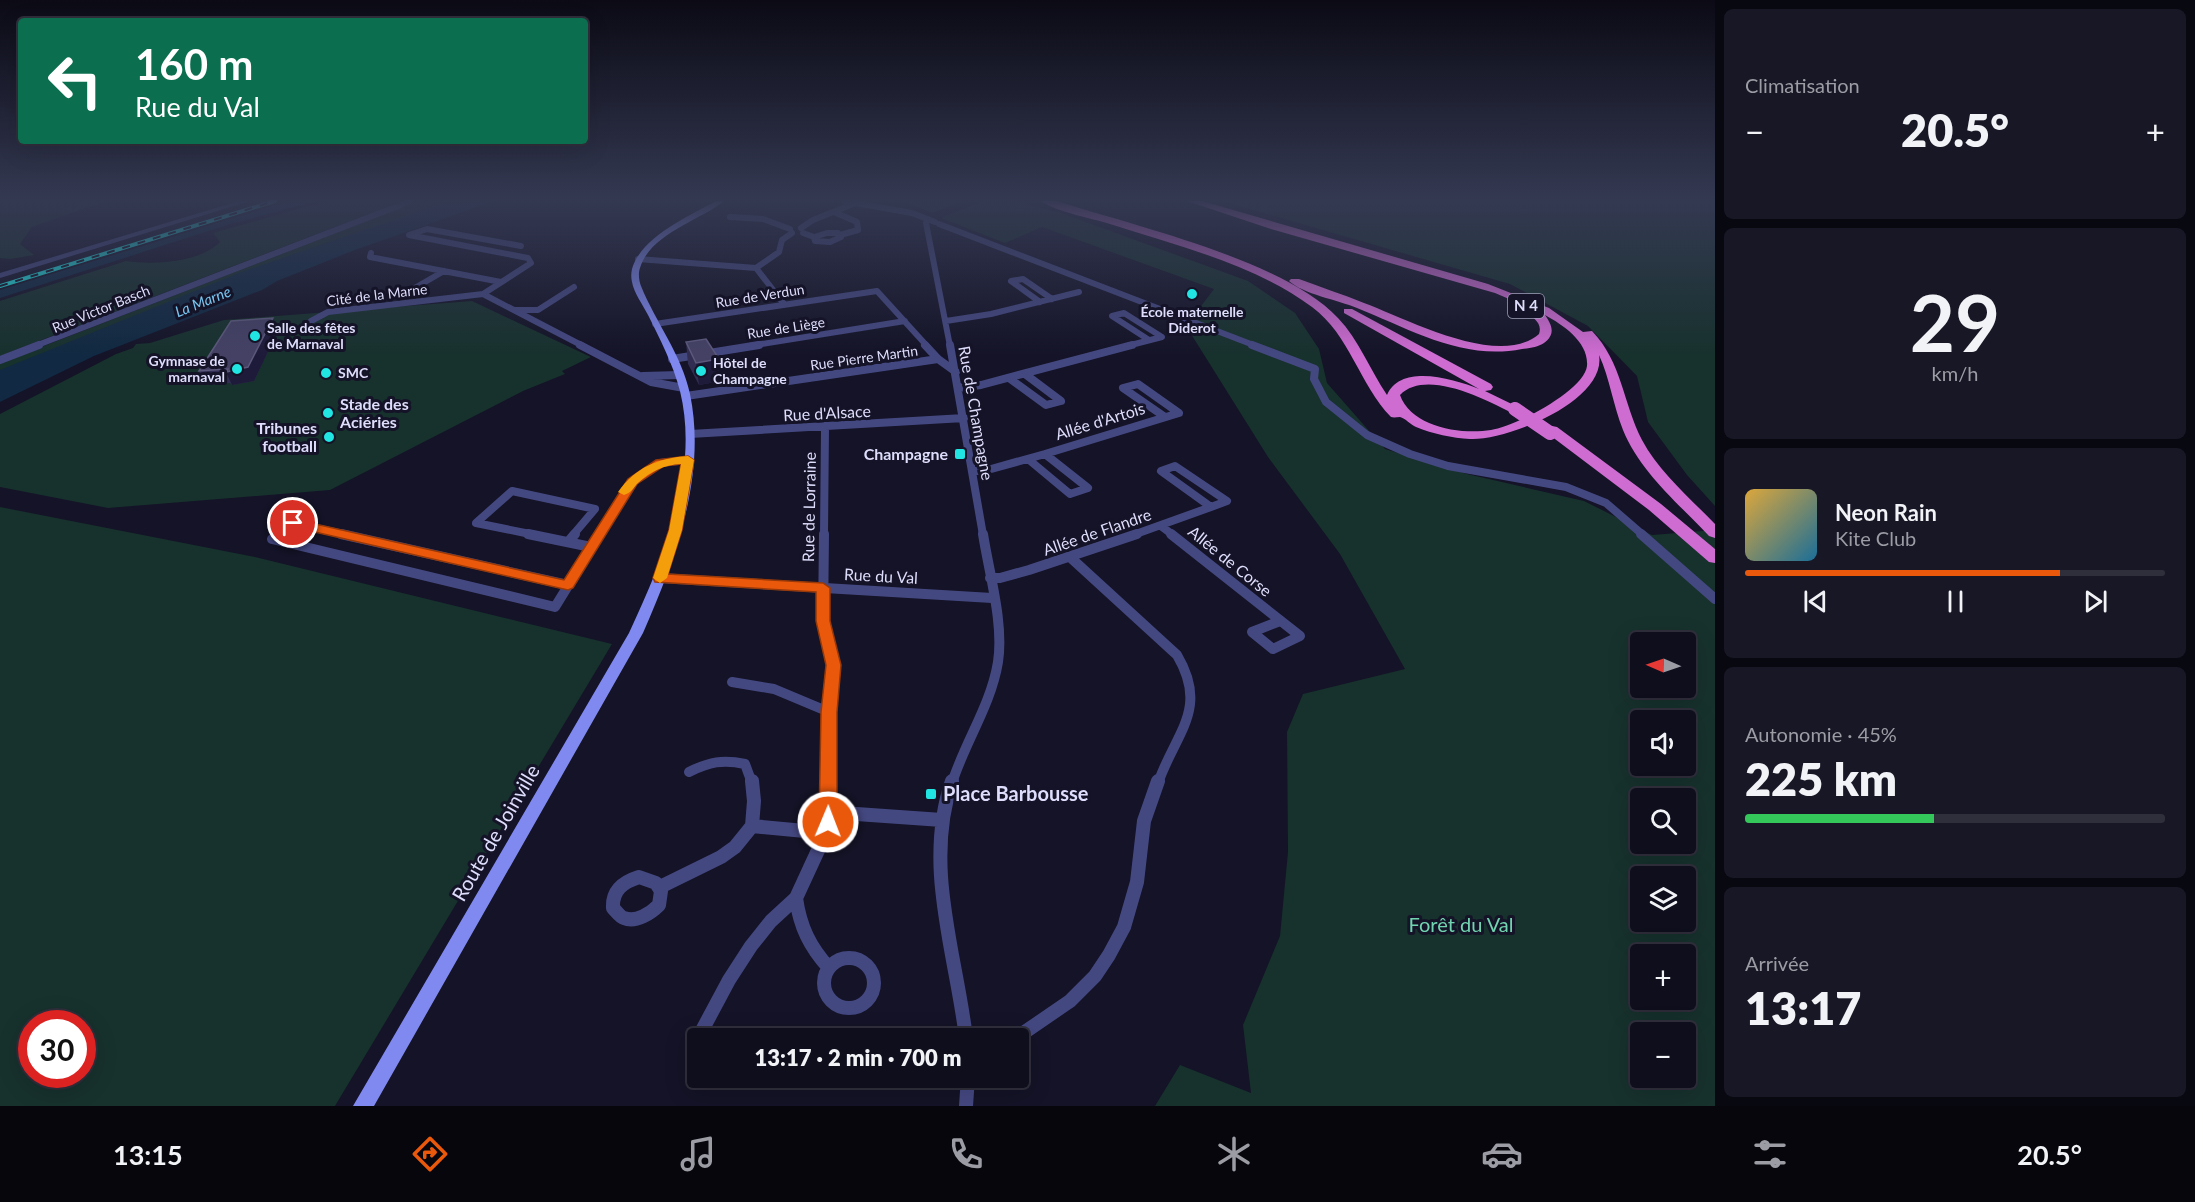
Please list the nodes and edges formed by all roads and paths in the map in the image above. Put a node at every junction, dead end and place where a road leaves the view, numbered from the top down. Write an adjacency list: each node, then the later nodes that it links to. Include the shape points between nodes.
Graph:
1 (77, 253): 18 (street)
2 (278, 253): 38 (street, Rue Victor Basch)
3 (371, 253): 17 (street, via 370,257)
4 (495, 253): 19 (street, via 531,260 530,266)
5 (646, 253): 15 (main road)
6 (778, 253): 16 (street)
7 (933, 253): 32 (street, Rue de Champagne)
8 (1015, 253): 69 (street, via 1316,369 1314,379 1326,402 1367,435 1410,454 1448,466 1566,487 1606,503)
9 (1212, 253): 25 (highway, N 4, via 1316,303 1348,338 1391,410 1414,425 1457,438 1492,439 1508,435 1585,392 1598,379 1602,362 1589,339 1559,315)
10 (1213, 253): 46 (highway, N 4, via 1378,326)
11 (1214, 253): 12 (highway, N 4, via 1452,342 1510,347 1534,343 1546,335 1544,321 1518,303)
12 (1365, 253)
13 (1367, 253): 46 (highway, N 4, via 1526,302 1557,318 1582,339 1593,363 1593,370 1582,385 1501,432 1461,434 1428,427 1404,414 1395,404 1393,394 1414,382 1452,384)
14 (1376, 253): 25 (highway, N 4)
15 (639, 259): 16 (street); 34 (main road, Route de Joinville, via 634,278)
16 (756, 268): 27 (street)
17 (444, 271): 19 (street); 23 (street)
18 (0, 276)
19 (501, 282): 22 (street)
20 (574, 287): 29 (street)
21 (1079, 292): 24 (street)
22 (483, 294): 28 (street, Rue Pierre Martin); 30 (street, Cité de la Marne, via 328,312)
23 (401, 296)
24 (1052, 298): 26 (street); 26 (street, via 1023,279 1011,281)
25 (1524, 298): 58 (highway, N 4, via 1563,316 1593,338 1609,362 1622,412 1637,444)
26 (1040, 302): 32 (street)
27 (784, 304): 31 (street, Rue de Verdun, via 880,292); 34 (street, Rue de Verdun)
28 (511, 309): 29 (street); 33 (street, Rue Pierre Martin)
29 (538, 310): 33 (street)
30 (311, 321)
31 (905, 321): 36 (street, Rue de Liège); 37 (street)
32 (946, 321): 39 (street, Rue de Champagne)
33 (535, 322): 42 (street, Rue Pierre Martin)
34 (655, 324): 36 (main road, Route de Joinville)
35 (1149, 340): 35 (street, via 1140,334 1112,316 1124,314 1162,337); 40 (street)
36 (672, 359): 41 (main road, Route de Joinville)
37 (938, 359): 39 (street); 45 (street, Rue Pierre Martin)
38 (0, 360)
39 (956, 372): 44 (street, Rue de Champagne)
40 (1025, 374): 43 (street); 43 (street, via 1061,401 1046,405)
41 (679, 375): 42 (street); 45 (main road, Route de Joinville)
42 (643, 376): 45 (street, Rue Pierre Martin, via 656,385)
43 (1009, 378): 44 (street, via 981,386)
44 (958, 387): 48 (street, Rue de Champagne)
45 (685, 392): 51 (main road, Route de Joinville)
46 (1518, 407): 50 (highway, bridge)
47 (1165, 417): 47 (street, Allée d'Artois, via 1179,413 1138,384 1123,388); 52 (street, Allée d'Artois)
48 (964, 418): 49 (street, Rue d'Alsace); 55 (street, Rue de Champagne)
49 (825, 426): 51 (street, Rue d'Alsace); 67 (street, Rue de Lorraine)
50 (1552, 430): 61 (highway, via 1626,477); 63 (highway)
51 (690, 434): 54 (main road, Route de Joinville)
52 (1045, 454): 53 (street, Allée d'Artois); 53 (street, Allée d'Artois, via 1088,488 1070,494)
53 (1028, 459): 55 (street, Allée d'Artois)
54 (688, 460): 60 (street, via 660,463 632,481); 64 (main road, Route de Joinville, via 675,530)
55 (973, 471): 65 (street, Rue de Champagne)
56 (1211, 507): 56 (street, via 1186,489 1161,471 1175,466 1227,501); 57 (street, Allée de Flandre)
57 (1161, 526): 62 (street, Allée de Flandre); 70 (street, Allée de Corse)
58 (1715, 533)
59 (568, 542): 59 (street, via 595,509 512,491 476,523); 60 (street)
60 (591, 547): 66 (street)
61 (1715, 548)
62 (1071, 558): 65 (street, Allée de Flandre); 83 (street, via 1178,655 1187,672 1191,709 1144,821 1137,882 1124,927 1095,976 1070,1001)
63 (1715, 558)
64 (660, 578): 67 (street, Rue du Val); 85 (main road, Route de Joinville, via 636,633)
65 (990, 578): 68 (street, Rue de Champagne)
66 (568, 585): 66 (street, via 293,523 272,539 555,607)
67 (823, 588): 68 (street, Rue du Val); 72 (street, Rue de Lorraine, via 823,621 833,665)
68 (992, 598): 75 (street, Rue de Champagne, via 1000,638 995,683 961,760)
69 (1715, 599)
70 (1280, 621)
71 (732, 682): 72 (street, via 774,689)
72 (829, 712): 74 (street, Rue de Lorraine)
73 (689, 772): 76 (street, via 713,760 745,764 753,780)
74 (828, 812): 75 (street); 77 (street, Rue de Lorraine)
75 (942, 820): 82 (street, Rue de Champagne, via 940,888)
76 (752, 826): 77 (street); 78 (street, via 722,857)
77 (826, 833): 79 (street, Rue de Lorraine)
78 (660, 887)
79 (796, 898): 80 (street, via 798,918 807,941); 81 (street, via 751,946)
80 (829, 968)
81 (703, 1028)
82 (965, 1028)
83 (1029, 1029)
84 (967, 1088): 86 (street)
85 (363, 1106)
86 (966, 1106)

